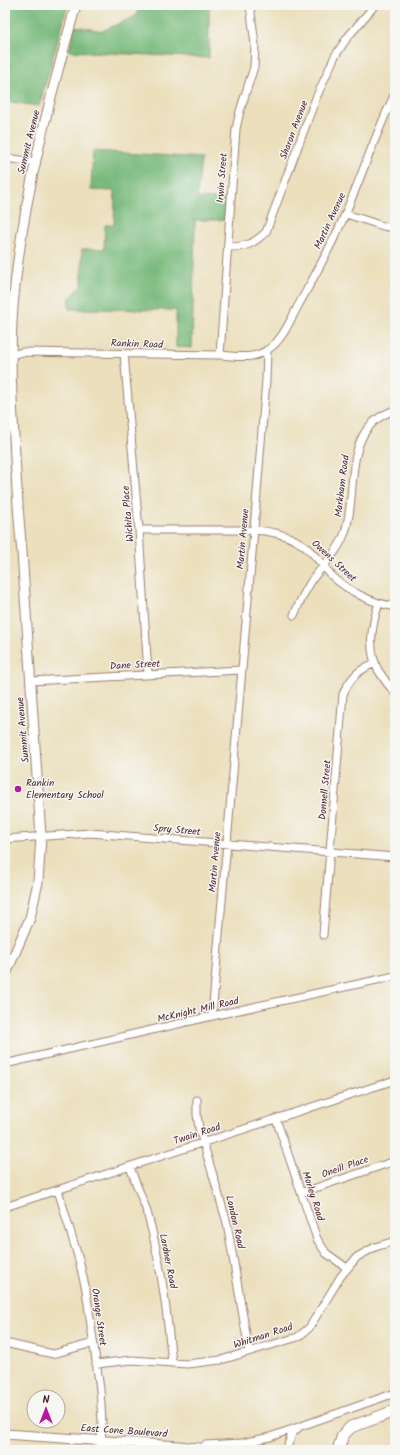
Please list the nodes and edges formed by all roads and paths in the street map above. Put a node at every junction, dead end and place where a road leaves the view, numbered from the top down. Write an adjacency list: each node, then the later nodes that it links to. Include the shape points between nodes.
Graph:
1 (76, 5): 6 (main road, Summit Avenue)
2 (250, 5): 9 (street, Irwin Street, via 255,45 254,67 236,128)
3 (375, 5): 9 (street, Sharon Avenue, via 335,56 316,98 266,232 250,244)
4 (395, 94): 7 (street, Martin Avenue)
5 (5, 158): 6 (street)
6 (35, 162): 13 (main road, Summit Avenue, via 24,220)
7 (346, 214): 8 (street); 10 (street, Martin Avenue, via 319,269 283,332)
8 (395, 228)
9 (228, 247): 12 (street, Irwin Street)
10 (267, 351): 12 (street, Rankin Road, via 250,357); 16 (street, Martin Avenue)
11 (124, 353): 12 (street, Rankin Road); 13 (street, Rankin Road, via 22,352); 15 (street, Wichita Place)
12 (220, 355)
13 (8, 356): 24 (main road, Summit Avenue)
14 (395, 410): 17 (street, Markham Road, via 388,412 366,429 355,458 349,518 344,535)
15 (140, 530): 16 (street, Owens Street); 23 (street, Wichita Place)
16 (254, 530): 17 (street, Owens Street, via 271,531 296,540); 22 (street, Martin Avenue)
17 (324, 566): 18 (street, Owens Street, via 332,576 352,591); 20 (street, Markham Road, via 306,590)
18 (379, 602): 19 (street, Owens Street); 21 (street, via 372,624)
19 (395, 606)
20 (294, 615)
21 (375, 663): 25 (street); 29 (street, Donnell Street, via 363,668 350,681 343,694)
22 (241, 670): 23 (street, Dane Street); 28 (street, Martin Avenue)
23 (148, 674): 24 (street, Dane Street)
24 (30, 680): 26 (main road, Summit Avenue)
25 (395, 693)
26 (41, 836): 27 (street, Spry Street); 28 (street, Spry Street, via 90,833); 32 (main road, Summit Avenue, via 38,882 30,918)
27 (5, 839)
28 (227, 844): 29 (street, Spry Street); 34 (street, Martin Avenue)
29 (330, 852): 30 (street, Spry Street); 31 (street, Donnell Street)
30 (395, 857)
31 (323, 935)
32 (5, 976)
33 (395, 976): 34 (street, McKnight Mill Road)
34 (212, 1016): 35 (street, McKnight Mill Road)
35 (5, 1064)
36 (395, 1080): 38 (street, Twain Road)
37 (197, 1100): 39 (street, London Road, via 197,1115)
38 (276, 1119): 39 (street, Twain Road); 43 (street, Morley Road)
39 (203, 1142): 41 (street, Twain Road); 49 (street, London Road, via 227,1223)
40 (395, 1161): 43 (street, Oneill Place)
41 (130, 1167): 42 (street, Twain Road); 50 (street, Lardner Road, via 158,1255)
42 (58, 1190): 44 (street, Twain Road); 48 (street, Orange Street, via 86,1290)
43 (301, 1193): 46 (street, Morley Road, via 317,1239 326,1252)
44 (5, 1207)
45 (395, 1241): 46 (street, Whitman Road, via 357,1257)
46 (347, 1268): 49 (street, Whitman Road, via 309,1328 298,1337)
47 (5, 1343): 48 (street, via 53,1354)
48 (93, 1344): 51 (street, Orange Street)
49 (249, 1351): 50 (street, Whitman Road, via 221,1360)
50 (172, 1363): 51 (street, Whitman Road, via 132,1360)
51 (96, 1364): 56 (street, Orange Street, via 100,1389)
52 (395, 1393): 54 (street)
53 (395, 1411): 61 (highway, via 351,1427 343,1435)
54 (298, 1427): 57 (street, via 242,1443); 60 (street, via 292,1434)
55 (5, 1434): 56 (main road, East Cone Boulevard)
56 (102, 1440): 57 (main road, East Cone Boulevard); 58 (street, Orange Street)
57 (178, 1446): 59 (main road, East Cone Boulevard)
58 (101, 1450)
59 (218, 1450)
60 (286, 1450)
61 (338, 1450)

